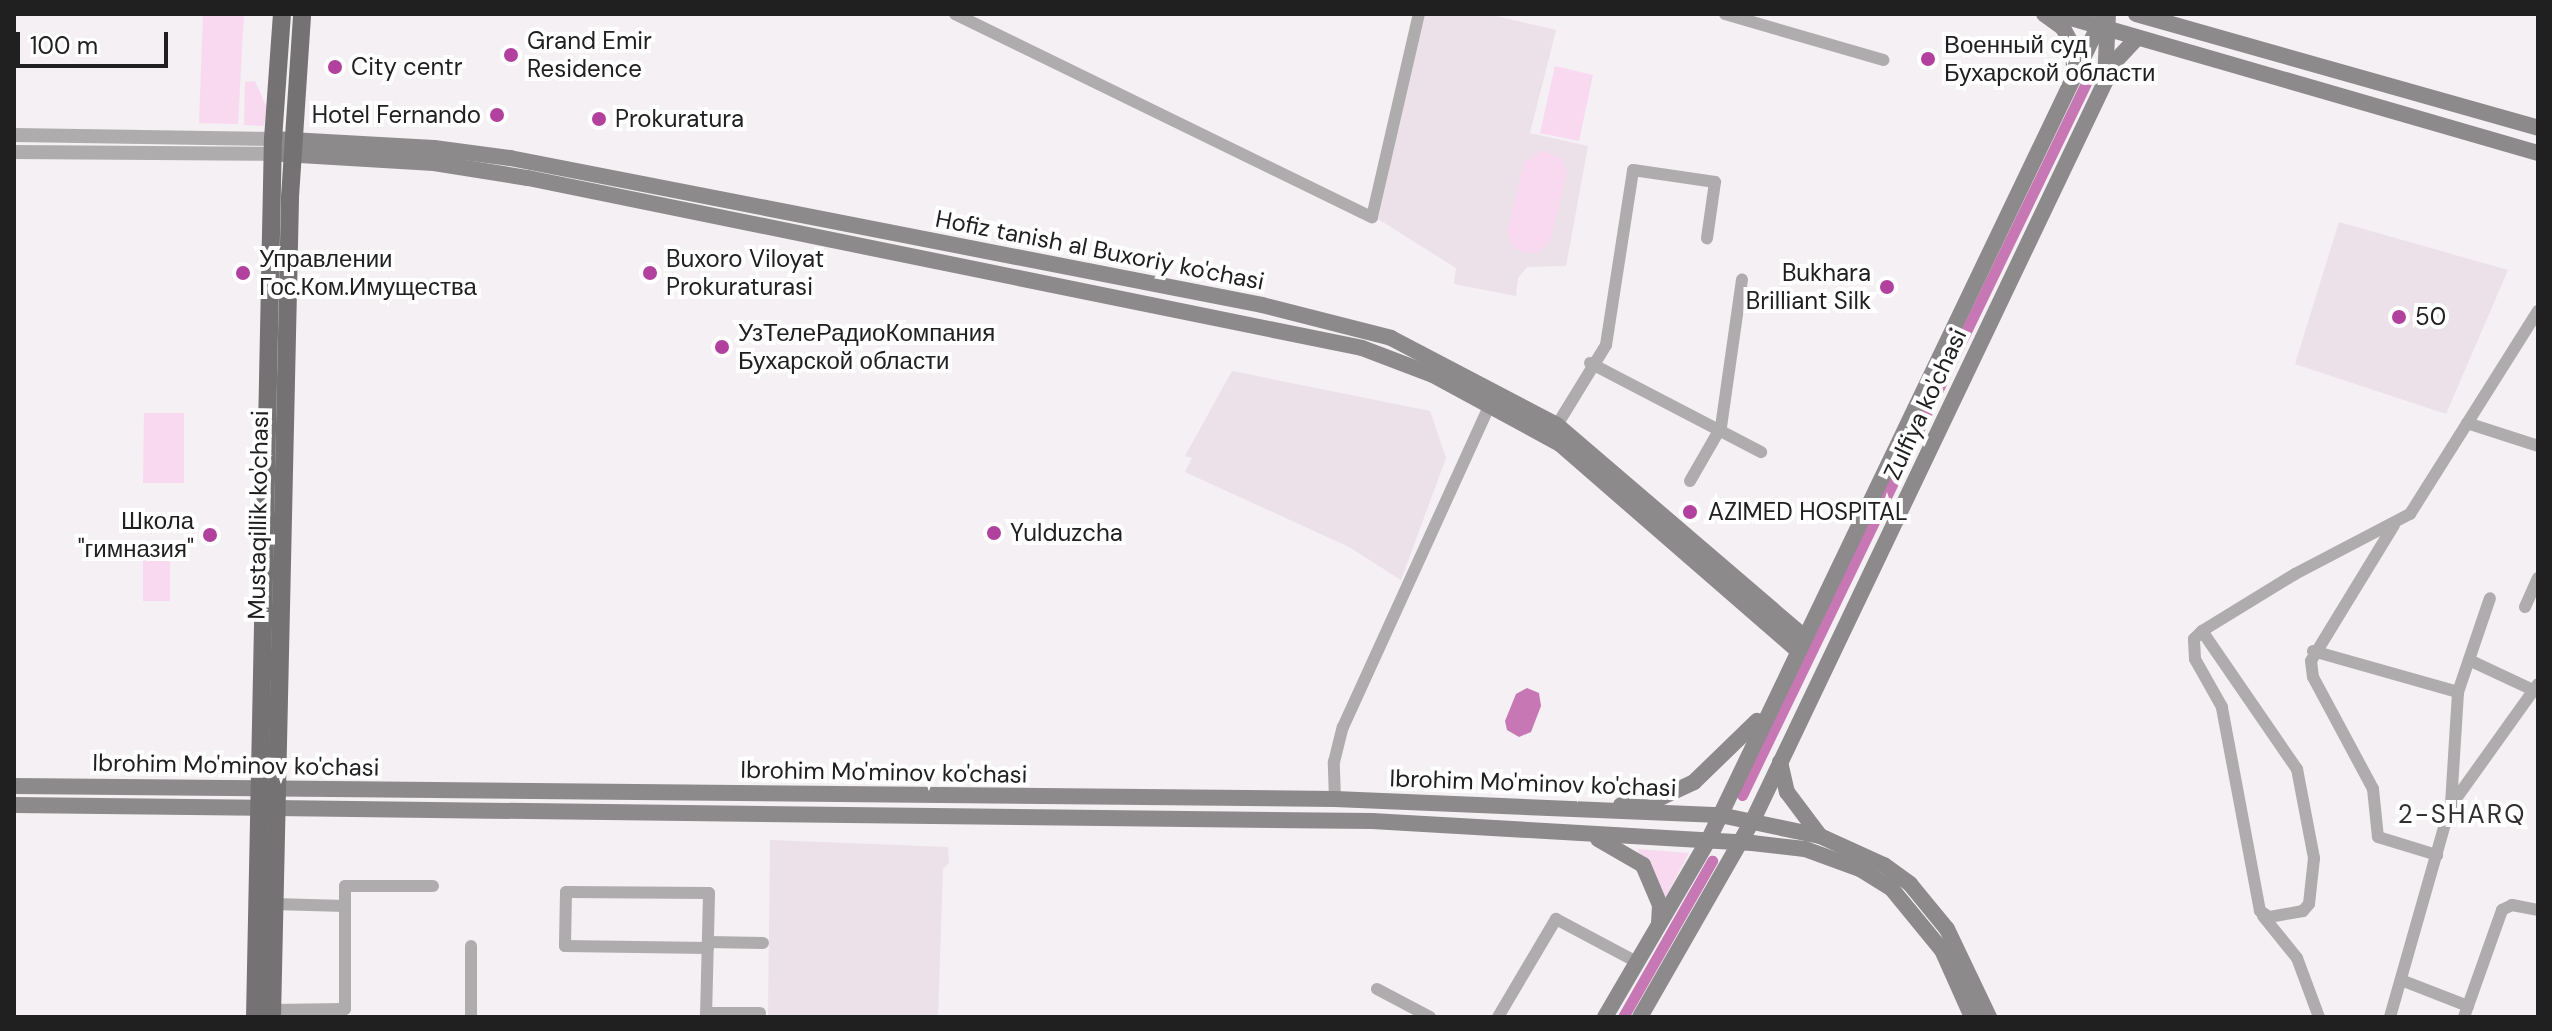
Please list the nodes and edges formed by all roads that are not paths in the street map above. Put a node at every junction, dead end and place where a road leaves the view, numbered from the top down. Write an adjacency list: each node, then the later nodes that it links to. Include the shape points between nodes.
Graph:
1 (282, 14): 16 (main road, Mustaqillik ko'chasi)
2 (302, 14): 16 (main road, Mustaqillik ko'chasi)
3 (955, 14): 4 (street, via 1372,217)
4 (1419, 14)
5 (1725, 14): 11 (street)
6 (2044, 14): 12 (main road, via 2063,28 2073,47)
7 (2057, 14): 9 (main road)
8 (2136, 14): 14 (main road)
9 (2105, 21): 10 (main road); 12 (main road, Zulfiya ko'chasi); 13 (main road, Zulfiya ko'chasi)
10 (2137, 38): 13 (main road); 18 (main road)
11 (1883, 60)
12 (2074, 69): 37 (main road, Zulfiya ko'chasi)
13 (2108, 69): 43 (main road, Zulfiya ko'chasi)
14 (2538, 128)
15 (14, 135): 16 (street)
16 (283, 147): 17 (street); 19 (main road, Hofiz tanish al Buxoriy ko'chasi, via 510,158); 45 (main road, Mustaqillik ko'chasi)
17 (14, 152)
18 (2538, 153)
19 (771, 219): 24 (main road, Hofiz tanish al Buxoriy ko'chasi, via 1302,314 1404,343); 25 (main road, Hofiz tanish al Buxoriy ko'chasi, via 1353,345 1433,375)
20 (1707, 238): 23 (street, via 1715,182 1633,170 1606,345)
21 (1742, 279): 27 (street)
22 (2538, 311): 26 (street)
23 (1590, 363): 27 (street); 28 (street)
24 (1497, 390): 25 (street); 28 (main road, Hofiz tanish al Buxoriy ko'chasi)
25 (1489, 407): 28 (main road, Hofiz tanish al Buxoriy ko'chasi); 46 (street, via 1343,727 1334,762)
26 (2467, 423): 29 (street); 32 (street, via 2410,514)
27 (1721, 427): 30 (street); 31 (street)
28 (1561, 434): 37 (main road)
29 (2538, 446)
30 (1761, 452)
31 (1690, 481)
32 (2396, 522): 36 (street, via 2295,574); 38 (street)
33 (2538, 578): 35 (street)
34 (2490, 598): 39 (street)
35 (2525, 607)
36 (2202, 631): 64 (street, via 2194,639 2195,659 2222,707); 64 (street, via 2297,769 2309,825 2314,858 2309,904 2303,911)
37 (1800, 643): 42 (main road, Zulfiya ko'chasi)
38 (2313, 651): 41 (street); 59 (street, via 2313,677 2373,789 2378,837)
39 (2469, 660): 40 (street); 41 (street)
40 (2535, 687): 49 (street)
41 (2458, 692): 49 (street)
42 (1767, 712): 51 (main road, via 1694,782 1662,797); 52 (main road, Zulfiya ko'chasi)
43 (1780, 762): 53 (main road, Zulfiya ko'chasi); 56 (main road, via 1787,792)
44 (14, 786): 45 (main road, Ibrohim Mo'minov ko'chasi)
45 (269, 789): 46 (main road, Ibrohim Mo'minov ko'chasi); 50 (main road, Mustaqillik ko'chasi)
46 (1335, 799): 47 (main road, Ibrohim Mo'minov ko'chasi)
47 (1372, 800): 51 (main road, Ibrohim Mo'minov ko'chasi); 54 (main road)
48 (14, 805): 50 (main road, Ibrohim Mo'minov ko'chasi)
49 (2450, 807): 59 (street)
50 (268, 810): 54 (main road, Ibrohim Mo'minov ko'chasi); 61 (main road, Mustaqillik ko'chasi); 74 (main road, Mustaqillik ko'chasi)
51 (1593, 811): 52 (main road, Ibrohim Mo'minov ko'chasi)
52 (1720, 815): 53 (main road, Ibrohim Mo'minov ko'chasi); 57 (main road, Zulfiya ko'chasi)
53 (1753, 820): 56 (main road); 58 (main road, Zulfiya ko'chasi)
54 (1372, 821): 55 (main road, Ibrohim Mo'minov ko'chasi)
55 (1585, 834): 57 (main road, Ibrohim Mo'minov ko'chasi); 65 (main road, via 1643,865 1660,905)
56 (1820, 836): 82 (main road, via 1884,865 1910,884 1947,929)
57 (1708, 841): 58 (main road, Ibrohim Mo'minov ko'chasi); 65 (main road, Zulfiya ko'chasi)
58 (1741, 842): 80 (main road, Zulfiya ko'chasi); 81 (main road, via 1805,849 1860,869 1891,888 1942,950)
59 (2437, 855): 70 (street)
60 (433, 886): 62 (street, via 345,886)
61 (274, 904): 62 (street); 74 (main road, Mustaqillik ko'chasi)
62 (345, 906): 74 (street, via 345,1009)
63 (2538, 910): 72 (street, via 2512,905 2502,910)
64 (2263, 916): 83 (street, via 2297,958)
65 (1659, 925): 69 (main road, Zulfiya ko'chasi)
66 (763, 943): 67 (street)
67 (708, 945): 67 (street, via 565,946 566,892 709,893); 75 (street)
68 (471, 946): 76 (street)
69 (1637, 962): 78 (street, via 1556,919); 79 (main road, Zulfiya ko'chasi)
70 (2401, 980): 72 (street); 84 (street)
71 (1377, 989): 77 (street)
72 (2466, 1011)
73 (760, 1013): 75 (street)
74 (266, 1015)
75 (706, 1015)
76 (471, 1017)
77 (1430, 1017)
78 (1498, 1017)
79 (1605, 1017)
80 (1640, 1017)
81 (1972, 1017)
82 (1989, 1017)
83 (2319, 1017)
84 (2390, 1017)

